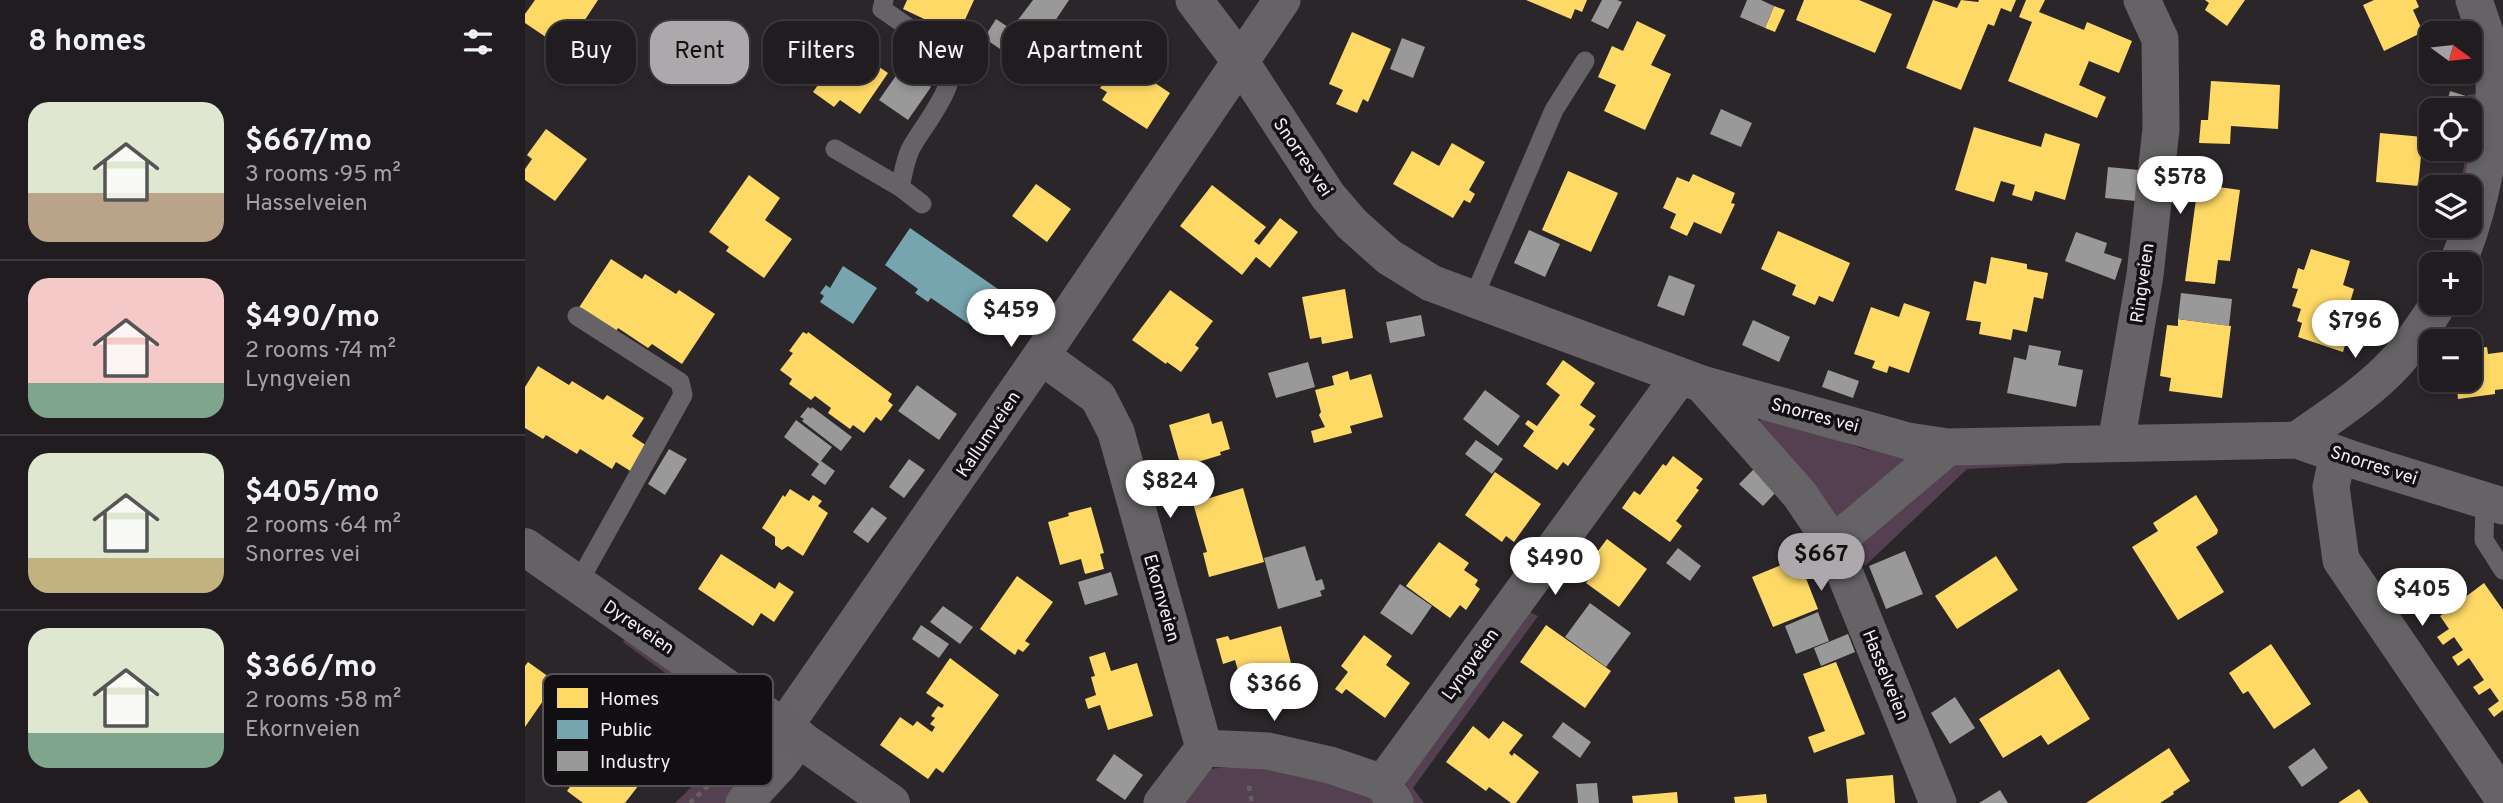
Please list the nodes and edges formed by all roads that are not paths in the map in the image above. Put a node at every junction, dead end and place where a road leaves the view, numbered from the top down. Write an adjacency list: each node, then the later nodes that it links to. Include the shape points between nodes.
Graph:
1 (884, 0): 9 (lane, via 882,9 945,53 952,70 941,100 909,152)
2 (1194, 0): 6 (street)
3 (1282, 0): 6 (street, Kallumveien)
4 (2142, 0): 18 (street, Ringveien, via 2161,38 2161,129 2145,275)
5 (2474, 0): 11 (street, via 2493,65 2495,90 2486,164)
6 (1240, 61): 12 (street, Snorres vei, via 1328,196 1352,224 1389,257 1431,283); 15 (street, Kallumveien)
7 (1585, 61): 12 (lane, via 1554,110)
8 (835, 149): 9 (lane)
9 (900, 187): 10 (lane)
10 (922, 204)
11 (2461, 252)
12 (1473, 299): 16 (street, Snorres vei)
13 (2432, 315): 17 (street, via 2396,363)
14 (577, 316): 25 (lane, via 680,382 683,395)
15 (1041, 356): 28 (street, Kallumveien); 29 (street, Ekornveien, via 1098,397 1116,432)
16 (1691, 380): 19 (street, Snorres vei); 22 (street, Hasselveien, via 1800,495); 32 (street, Lyngveien)
17 (2297, 440): 18 (street, Snorres vei); 20 (street, Snorres vei)
18 (2116, 443): 19 (street, Snorres vei)
19 (1948, 447): 22 (street)
20 (2338, 454): 21 (street, Snorres vei); 33 (street, via 2331,486 2341,560)
21 (2494, 503): 24 (lane, via 2484,540)
22 (1833, 544): 37 (street, Hasselveien)
23 (525, 547): 25 (main road, Dyreveien)
24 (2503, 570)
25 (577, 585): 26 (main road, Dyreveien)
26 (707, 674)
27 (773, 719): 28 (main road, Dyreveien)
28 (792, 732): 30 (street, Kallumveien); 35 (main road, Dyreveien)
29 (1204, 748): 32 (street, via 1293,755 1330,765); 36 (street)
30 (773, 772)
31 (760, 786): 34 (street, Kallumveien)
32 (1389, 793)
33 (2503, 798)
34 (744, 803)
35 (891, 803)
36 (1162, 803)
37 (1938, 803)

